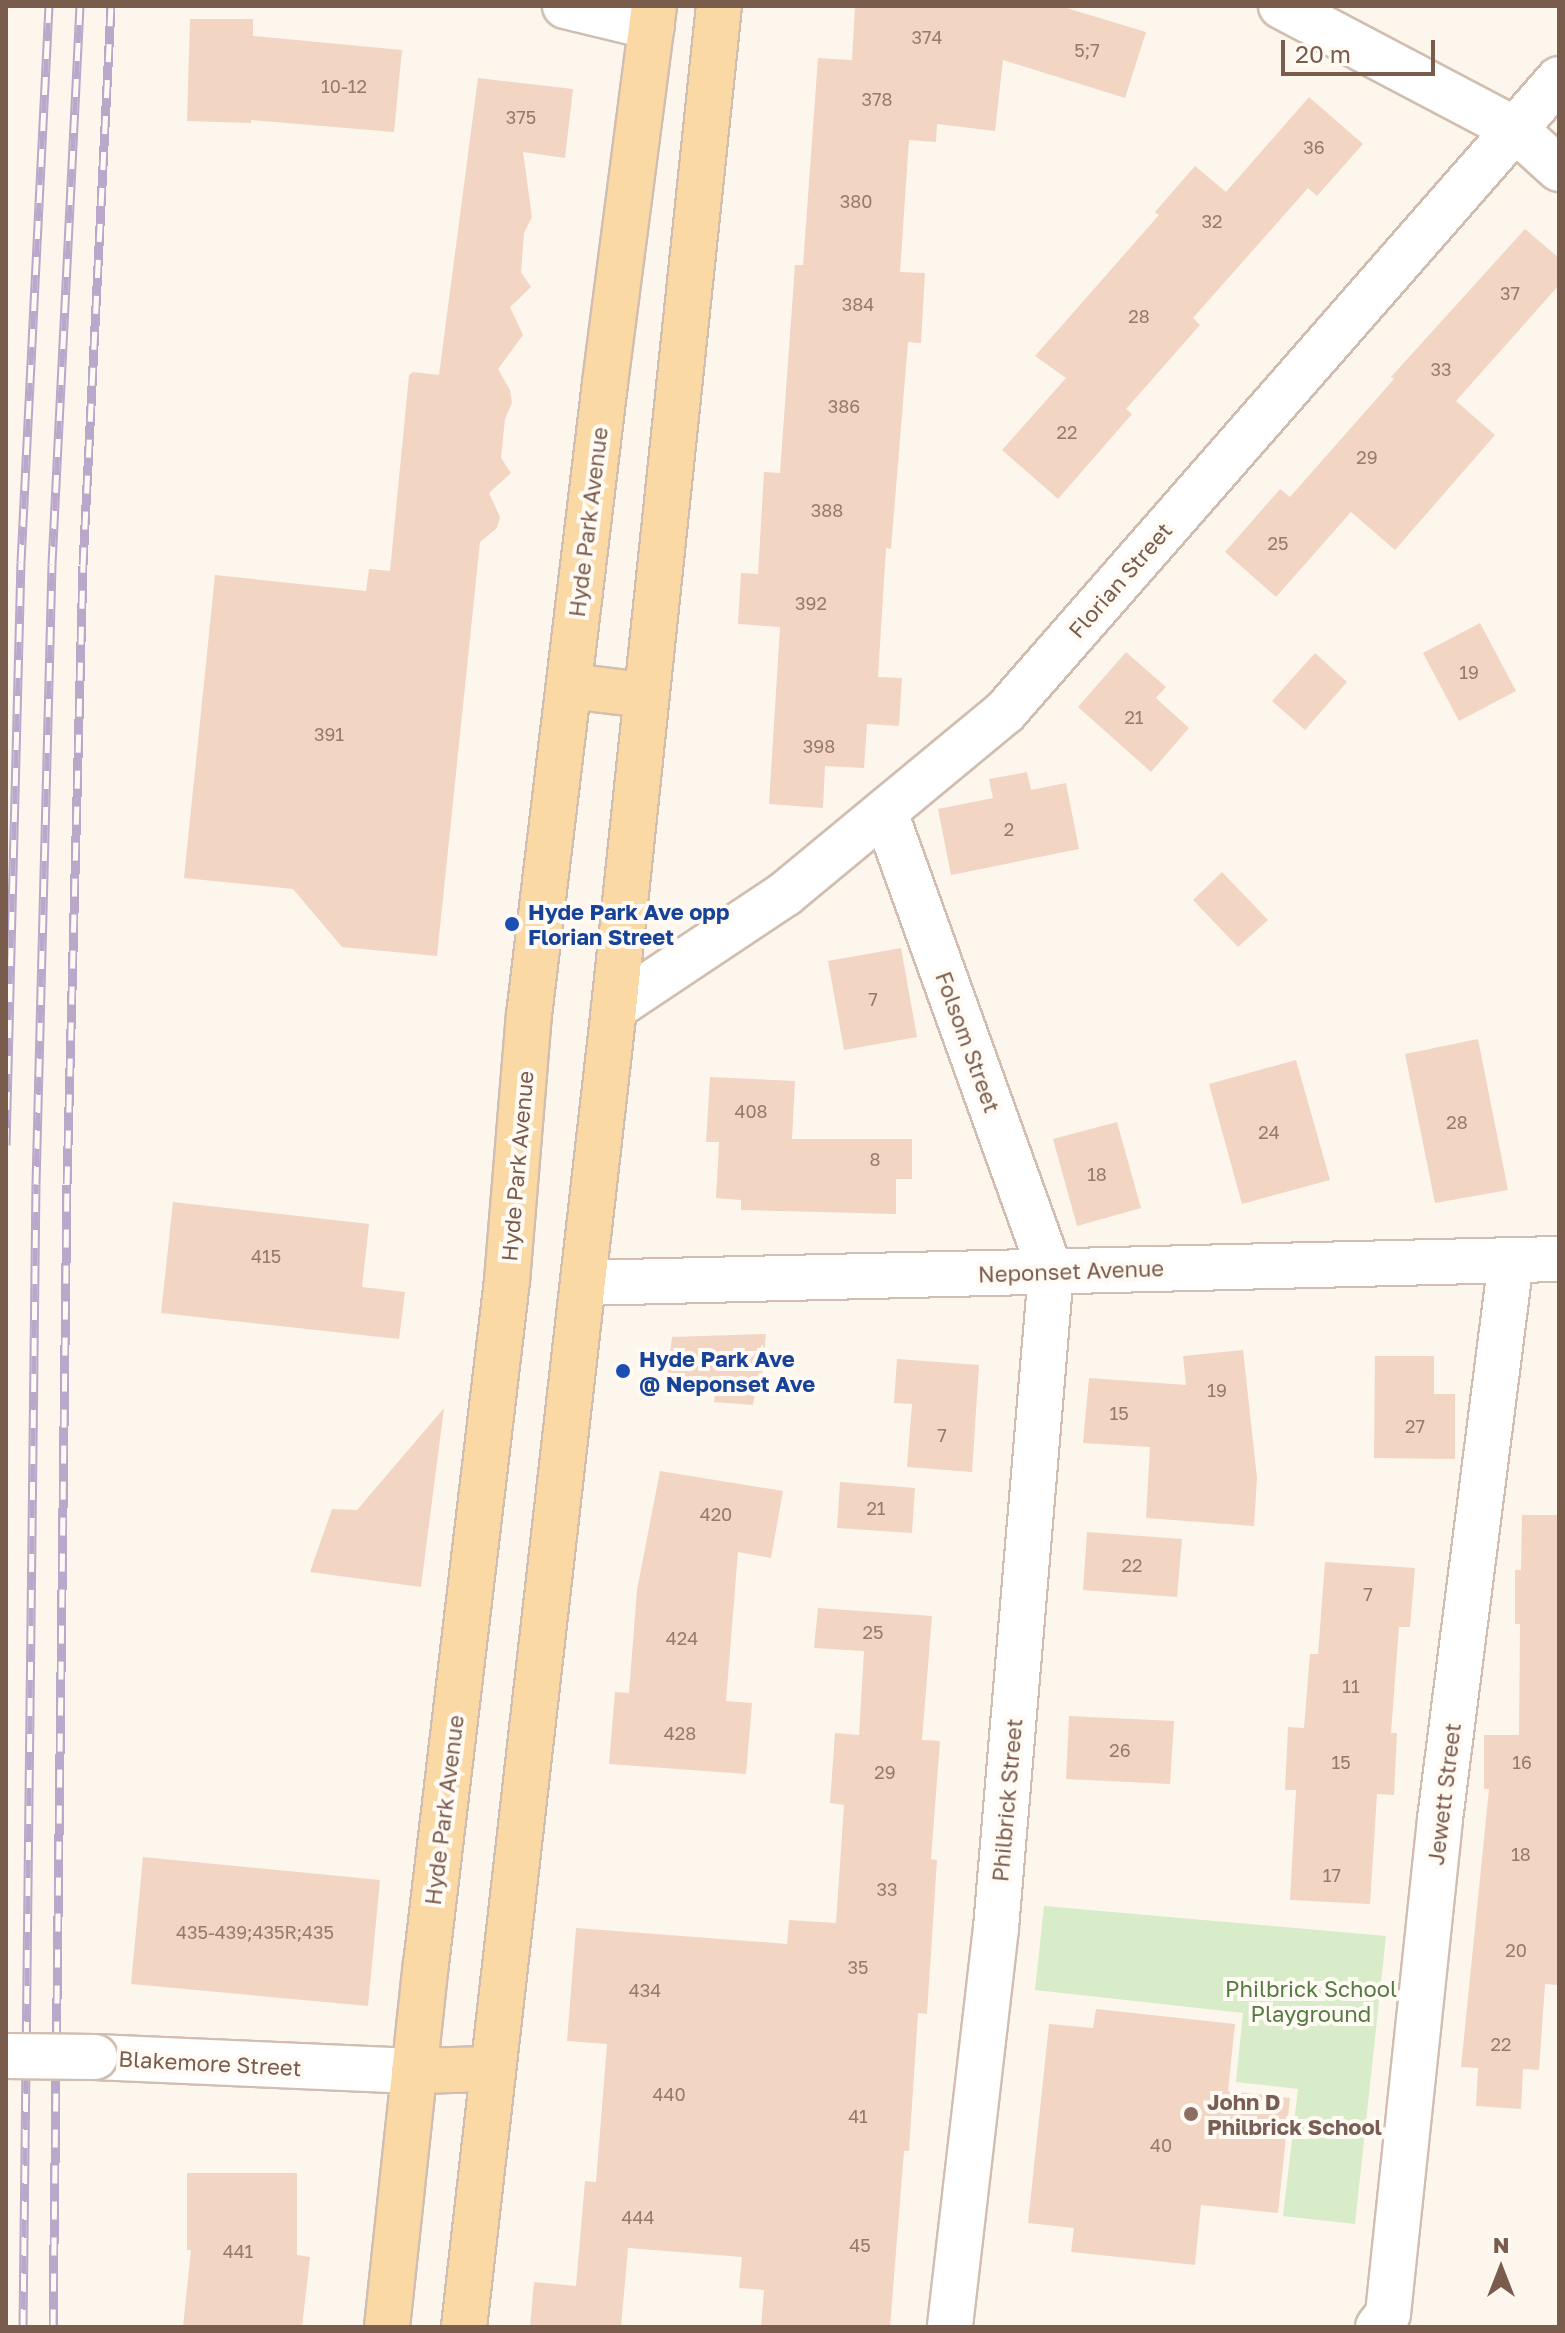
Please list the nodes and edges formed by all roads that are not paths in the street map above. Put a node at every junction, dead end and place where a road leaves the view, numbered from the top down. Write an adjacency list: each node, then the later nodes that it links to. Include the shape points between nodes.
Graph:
1 (565, 6): 3 (street)
2 (1281, 6): 6 (street)
3 (653, 16): 4 (main road); 8 (main road, Hyde Park Avenue)
4 (717, 23): 9 (main road)
5 (1559, 79): 6 (street, Florian Street)
6 (1516, 130): 7 (street); 10 (street, Florian Street, via 1005,712)
7 (1559, 169)
8 (569, 686): 9 (main road); 18 (main road, Hyde Park Avenue, via 529,1015 507,1281)
9 (645, 695): 11 (main road)
10 (885, 812): 11 (street, Florian Street, via 785,894); 14 (street, Folsom Street)
11 (614, 1008): 15 (main road)
12 (1559, 1259): 13 (street, Neponset Avenue)
13 (1511, 1260): 14 (street, Neponset Avenue); 22 (street, Jewett Street, via 1440,1819 1388,2314)
14 (1051, 1272): 15 (street, Neponset Avenue); 21 (street, Philbrick Street, via 996,1928)
15 (583, 1283): 17 (main road)
16 (6, 2056): 18 (street, Blakemore Street, bridge)
17 (491, 2069): 18 (main road); 20 (main road)
18 (414, 2071): 19 (main road, Hyde Park Avenue)
19 (387, 2327)
20 (464, 2327)
21 (950, 2327)
22 (1378, 2327)

